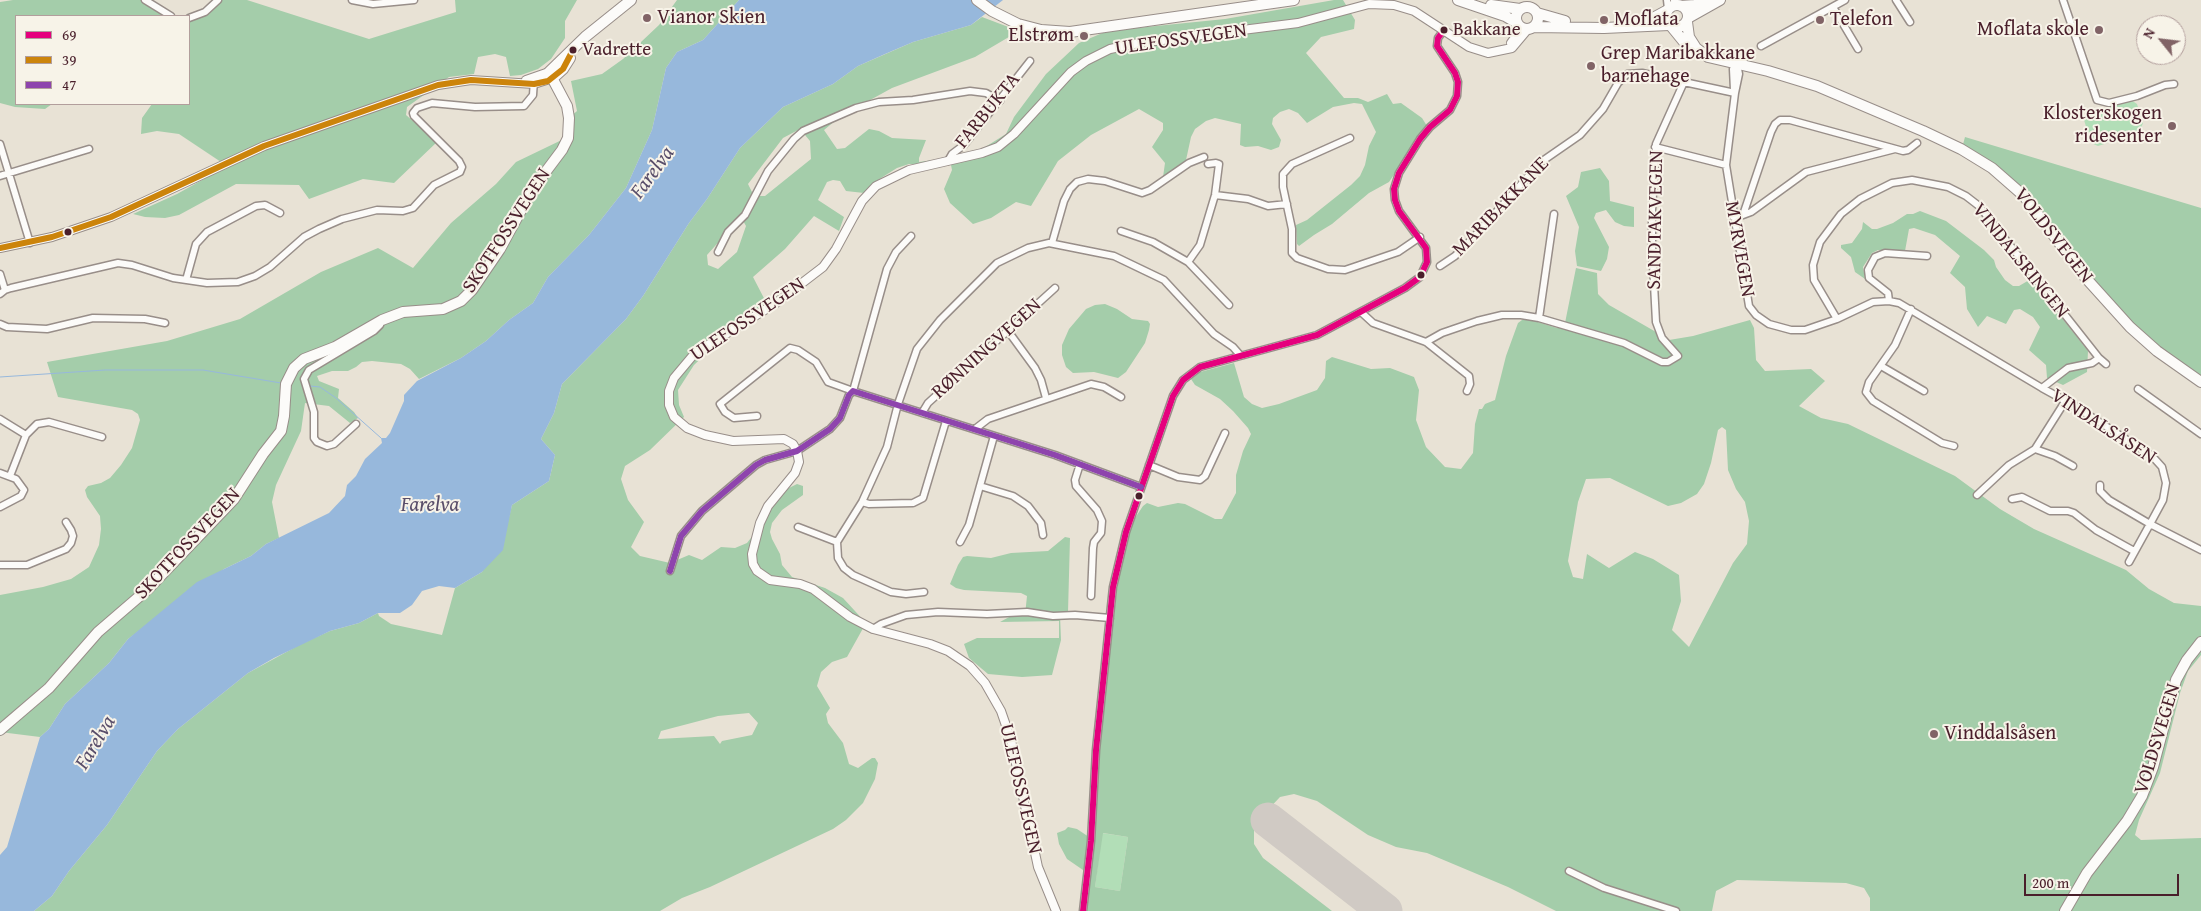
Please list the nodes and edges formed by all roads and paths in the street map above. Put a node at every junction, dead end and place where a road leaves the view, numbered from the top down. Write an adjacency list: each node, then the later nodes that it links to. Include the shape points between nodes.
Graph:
1 (145, 0): 21 (street)
2 (218, 0): 22 (street, via 205,12)
3 (352, 0): 4 (street, via 373,4)
4 (414, 0)
5 (631, 0): 32 (main road, via 585,37)
6 (977, 0): 7 (main road, via 1009,20 1041,30 1083,31)
7 (1294, 0)
8 (1458, 0): 25 (main road)
9 (1469, 0): 17 (main road)
10 (1536, 0): 20 (main road)
11 (1708, 0): 16 (main road, via 1694,5)
12 (1720, 0): 23 (main road)
13 (1845, 0): 19 (street)
14 (1896, 0): 24 (street)
15 (2063, 0): 35 (street, via 2097,100 2109,103)
16 (1678, 3): 18 (main road); 23 (main road, via 1687,12)
17 (1524, 5): 20 (main road); 25 (main road, via 1516,16)
18 (1667, 7): 20 (main road, via 1648,20 1591,24 1556,20); 26 (main road, via 1666,20)
19 (1833, 7): 28 (street); 29 (street)
20 (1537, 12): 25 (main road, via 1538,21)
21 (169, 15)
22 (190, 18)
23 (1687, 20): 26 (main road, via 1680,27); 31 (main road, VOLDSVEGEN, via 1689,37 1702,53)
24 (1910, 22)
25 (1525, 26): 26 (main road); 27 (street, ULEFOSSVEGEN, via 1502,51 1488,53)
26 (1670, 26): 31 (main road, VOLDSVEGEN, via 1695,54 1711,63)
27 (1444, 30): 44 (street, ULEFOSSVEGEN, via 1404,8 1368,4 1310,21 1110,49 1072,72 1004,144); 56 (street, via 1437,46 1457,77 1456,100 1420,139 1399,173 1394,189 1399,211)
28 (1761, 46)
29 (1858, 49)
30 (1030, 61): 37 (street, FARBUKTA)
31 (1736, 68): 36 (street, MYRVEGEN); 83 (main road, VOLDSVEGEN, via 1775,74 1817,86 1923,131 1992,168 2024,196 2084,276 2130,327)
32 (551, 75): 33 (street); 74 (main road, SKOTFOSSVEGEN, via 564,96 569,112 568,138 526,199 483,276 455,305 403,312)
33 (534, 81): 57 (street, via 460,81 428,88 264,146 111,217); 65 (street, via 531,99 524,106 475,107 432,103 414,110 415,118 462,167 457,174 434,185 413,208 378,210 328,224 304,237 270,267 245,280 216,283)
34 (1684, 82): 36 (street, MARIBAKKANE); 41 (street, SANDTAKVEGEN); 63 (street, MARIBAKKANE, via 1638,72 1623,76 1586,129 1541,162 1474,238)
35 (2174, 84)
36 (1735, 93): 45 (street, MYRVEGEN)
37 (1000, 101): 44 (street, FARBUKTA); 60 (street, via 986,93 970,91 879,102 856,108 803,131 768,171 744,215 728,232)
38 (1350, 138): 49 (street, via 1287,168 1282,181)
39 (1917, 142): 43 (street, via 1908,150)
40 (0, 144): 46 (street)
41 (1655, 147): 45 (street); 72 (street, SANDTAKVEGEN, via 1652,246 1655,315 1662,338 1678,356 1662,362 1629,345)
42 (89, 149): 46 (street)
43 (1896, 149): 52 (street, via 1806,172); 52 (street, via 1795,121 1780,120 1771,132)
44 (948, 161): 106 (street, ULEFOSSVEGEN, via 909,170 876,186 862,201 836,249 818,272 776,303 695,353 674,378 669,391 669,406 674,417 687,428 732,441 784,439)
45 (1726, 166): 53 (street, MYRVEGEN)
46 (9, 174): 47 (street); 57 (street)
47 (0, 176)
48 (1215, 195): 49 (street, via 1248,199 1268,206); 58 (street, via 1218,164 1206,160 1189,162 1142,193 1105,181 1088,179 1077,182 1064,201); 62 (street, via 1200,245)
49 (1287, 204): 56 (street, via 1292,253 1328,269 1345,270 1398,252)
50 (280, 213): 65 (street, via 265,205 256,206 207,232 196,244)
51 (1554, 214): 72 (street)
52 (1743, 215): 53 (street)
53 (1733, 217): 73 (street, MYRVEGEN, via 1747,301 1756,315 1775,326 1799,331)
54 (1120, 231): 62 (street, via 1151,241)
55 (911, 236): 86 (street, via 896,252 887,269)
56 (1420, 237): 71 (street, via 1427,257 1420,277)
57 (30, 242): 59 (street)
58 (1052, 243): 79 (street, via 1114,256 1164,280 1214,334); 92 (street, via 1008,256 968,290 920,345)
59 (0, 248)
60 (718, 252)
61 (1927, 256): 68 (street, via 1885,253 1874,257 1868,270 1869,278 1888,293)
62 (1188, 262): 69 (street)
63 (1440, 266)
64 (0, 274): 67 (street)
65 (186, 280): 67 (street, via 118,263)
66 (1055, 288): 77 (street, RØNNINGVEGEN)
67 (2, 292)
68 (1889, 301): 70 (street); 73 (street, via 1873,302)
69 (1229, 305)
70 (1911, 309): 82 (street, via 1895,345); 84 (street)
71 (1360, 312): 78 (street, via 1372,323); 79 (street, via 1317,335)
72 (1539, 318): 78 (street, via 1502,315 1449,330)
73 (1837, 318): 80 (street, VINDALSRINGEN, via 1814,280 1813,265 1820,242 1841,214 1868,194 1898,181 1919,180 1954,189 1979,206)
74 (382, 320): 97 (street, via 374,331 306,372 304,379 314,412 314,438 317,442 327,446 334,444); 135 (main road, SKOTFOSSVEGEN, via 335,347 304,359 294,368 286,384 281,430 234,499 154,583 98,632 49,688)
75 (165, 323): 76 (street, via 145,319 93,318 47,329)
76 (0, 324)
77 (1008, 331): 90 (street, via 1041,380); 93 (street, RØNNINGVEGEN)
78 (1426, 342): 87 (street, via 1467,374 1470,381)
79 (1240, 355): 108 (street, via 1200,367 1183,380 1173,396)
80 (2099, 358): 81 (street, VINDALSRINGEN); 84 (street, via 2092,363 2068,368)
81 (2106, 364)
82 (1881, 366): 88 (street); 104 (street, via 1866,387 1870,399)
83 (2201, 382)
84 (2042, 388): 91 (street, VINDALSÅSEN)
85 (2138, 390): 100 (street)
86 (853, 391): 92 (street); 94 (street, via 828,382 816,362 790,348 720,404 734,418); 106 (street, via 834,425)
87 (1467, 391)
88 (1924, 391)
89 (1121, 397): 90 (street, via 1091,384)
90 (1046, 398): 98 (street, via 988,419)
91 (2066, 400): 105 (street); 120 (street, VINDALSÅSEN, via 2160,464 2166,489)
92 (898, 404): 93 (street); 117 (street, via 890,439)
93 (922, 412): 96 (street)
94 (757, 416)
95 (0, 418): 101 (street)
96 (946, 420): 98 (street); 117 (street, via 923,498 913,503)
97 (356, 424)
98 (975, 429): 102 (street)
99 (1225, 433): 108 (street, via 1205,476 1200,480 1178,477)
100 (2201, 434)
101 (26, 435): 103 (street, via 33,426 46,422); 111 (street)
102 (994, 436): 107 (street); 113 (street)
103 (102, 437)
104 (1954, 446)
105 (2035, 449): 109 (street); 115 (street, via 2005,468)
106 (797, 450): 129 (street, via 762,462 710,502 684,532); 133 (street, ULEFOSSVEGEN, via 799,462 795,473 760,523 753,548 753,564 770,580 813,588 850,617)
107 (1080, 464): 114 (street); 131 (street, via 1076,486 1097,510 1102,521 1101,533 1092,548)
108 (1149, 465): 114 (street)
109 (2073, 466)
110 (0, 473): 111 (street)
111 (10, 476): 118 (street, via 21,483 24,491)
112 (2100, 485): 120 (street, via 2100,491 2109,500)
113 (980, 486): 122 (street, via 1021,501 1039,519); 124 (street)
114 (1141, 487): 132 (street, via 1116,568)
115 (1977, 495)
116 (2012, 499): 126 (street, via 2022,497 2050,511 2074,512 2096,530)
117 (862, 502): 123 (street)
118 (0, 507)
119 (66, 522): 128 (street, via 72,536 66,549 27,565)
120 (2150, 524): 125 (street); 126 (street, VINDALSÅSEN)
121 (798, 527): 123 (street)
122 (1043, 535)
123 (837, 542): 130 (street, via 838,558 853,575 891,592)
124 (960, 542)
125 (2201, 550)
126 (2134, 551): 127 (street, VINDALSÅSEN)
127 (2129, 562)
128 (0, 565)
129 (670, 571)
130 (924, 592)
131 (1091, 596)
132 (1110, 618): 133 (street, via 1027,612 929,613 899,618); 138 (street)
133 (873, 629): 137 (street, ULEFOSSVEGEN, via 948,651 970,666 989,690 1001,711 1011,740 1038,867)
134 (2201, 642): 140 (main road, VOLDSVEGEN, via 2176,680 2153,767 2138,804 2087,873)
135 (0, 730)
136 (1570, 871): 139 (street, via 1604,888)
137 (1056, 911)
138 (1083, 911)
139 (1676, 911)
140 (2066, 911)

